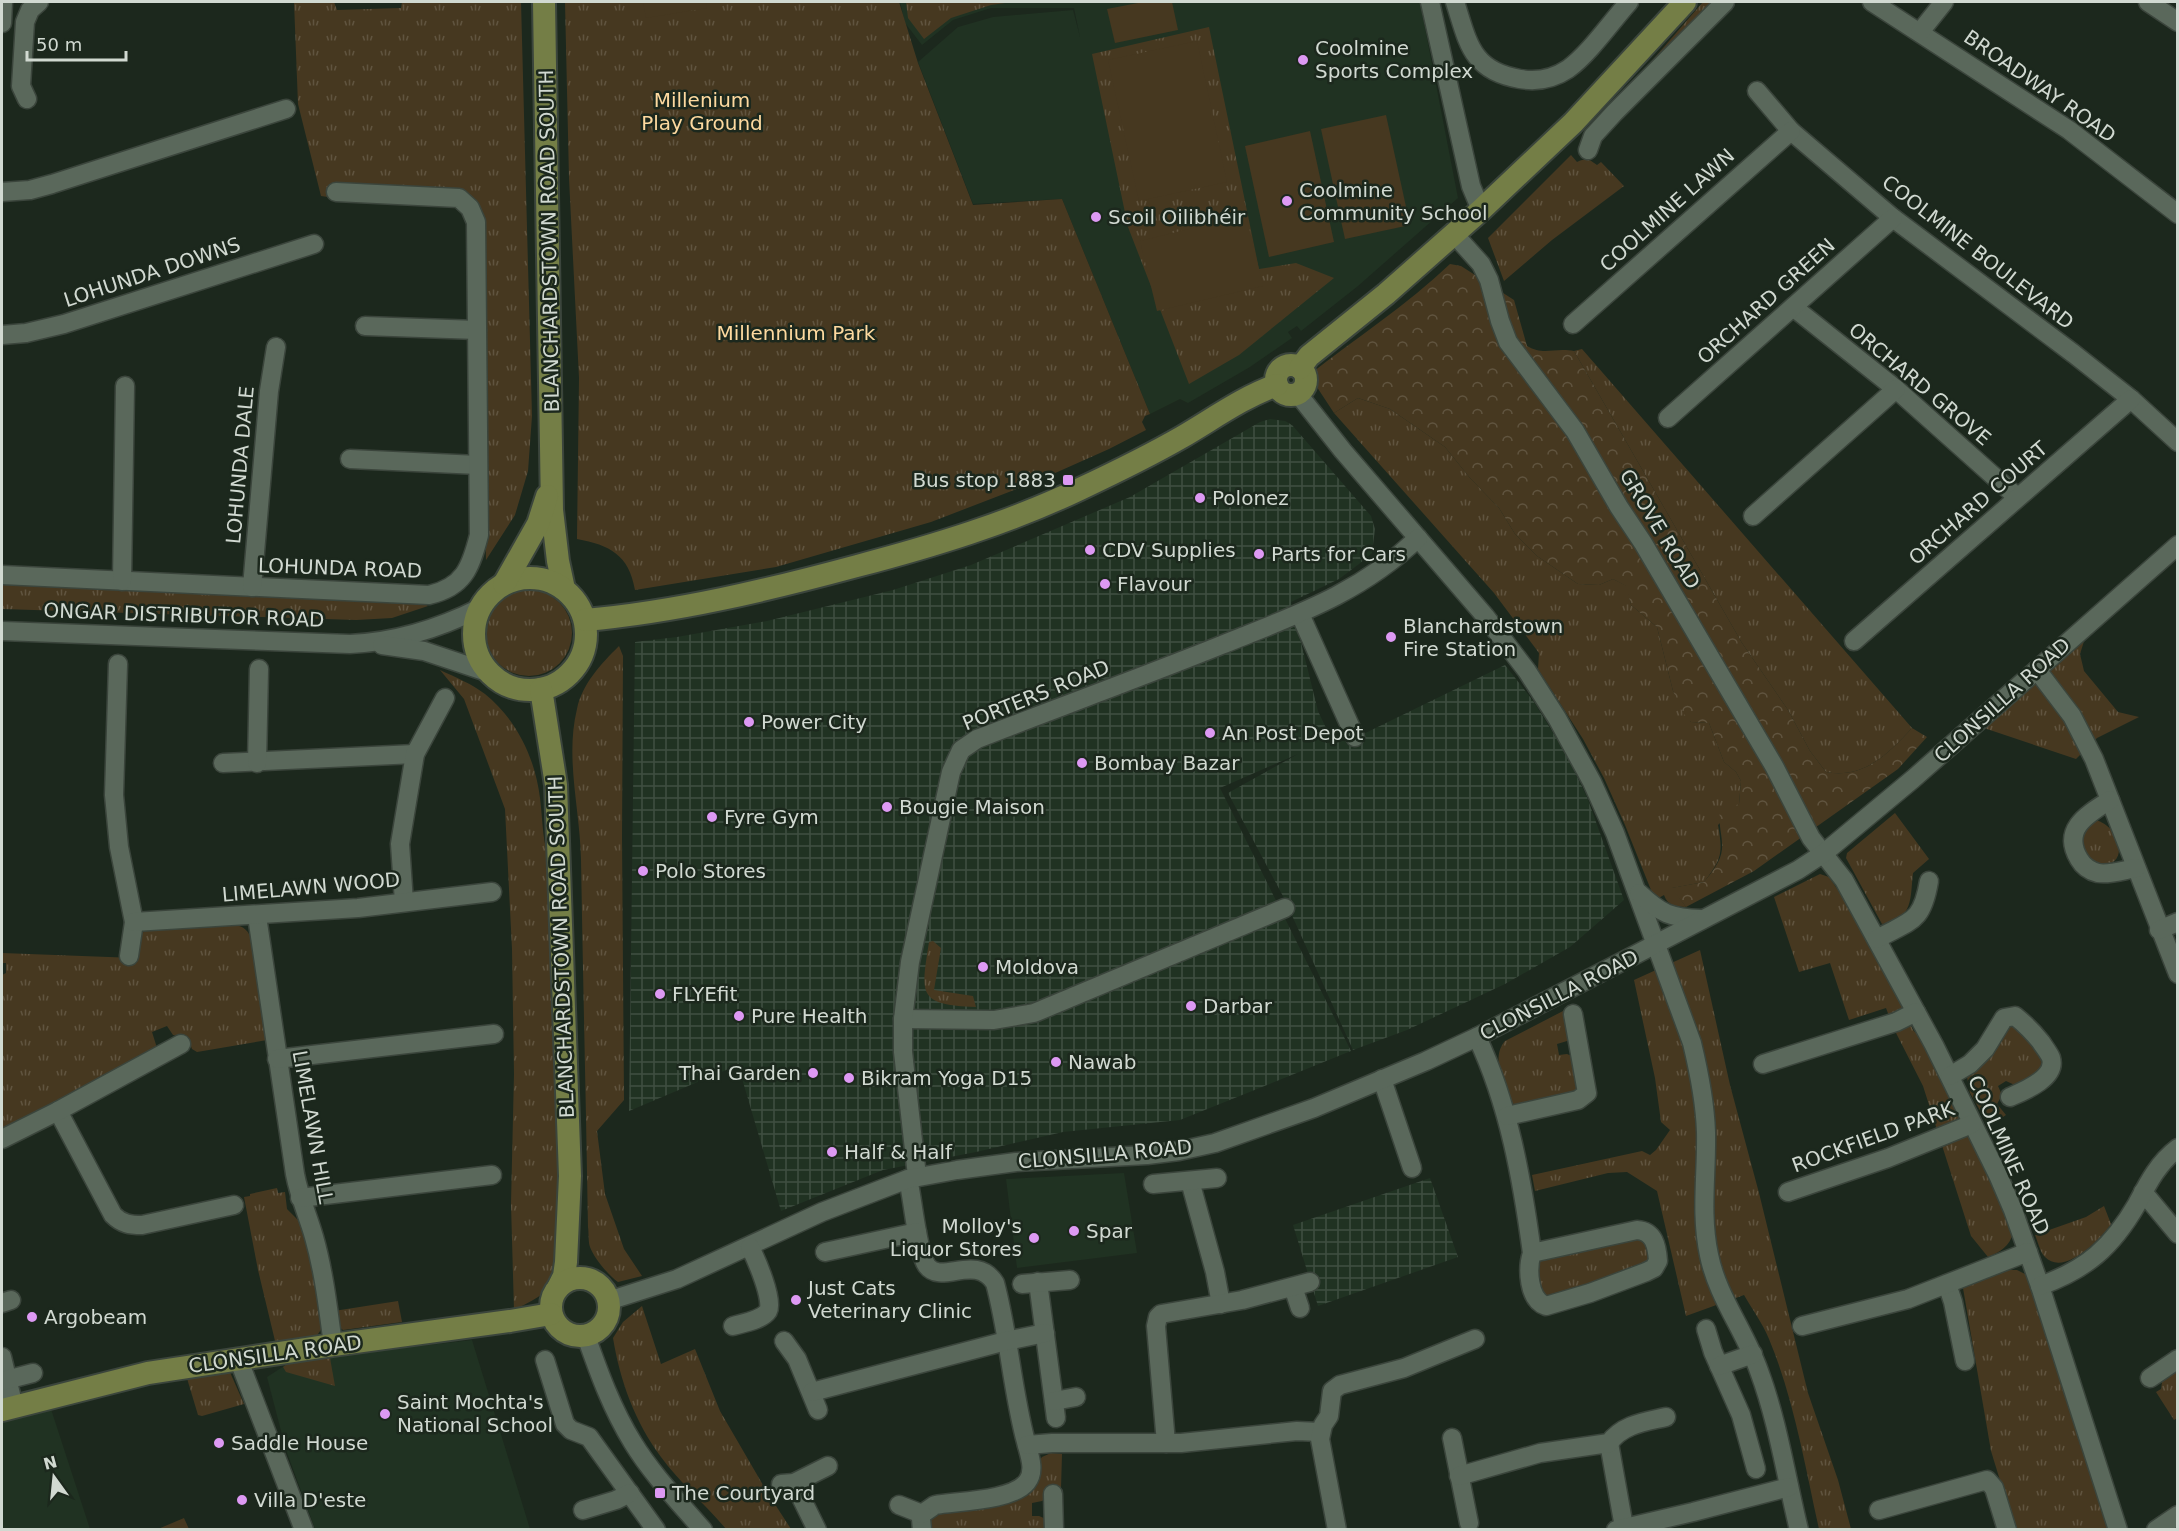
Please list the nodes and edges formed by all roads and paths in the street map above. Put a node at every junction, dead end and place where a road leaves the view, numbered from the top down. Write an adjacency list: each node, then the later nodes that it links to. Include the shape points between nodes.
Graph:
1 (3, 2): 13 (street)
2 (544, 2): 43 (main road, BLANCHARDSTOWN ROAD SOUTH)
3 (1430, 2): 22 (street, via 1471,186)
4 (1455, 2): 5 (street, via 1469,44 1482,63 1500,76 1540,81 1568,69 1583,56)
5 (1629, 2)
6 (1685, 2): 22 (main road, via 1573,123)
7 (1725, 2): 19 (street, via 1600,128)
8 (1872, 2): 14 (street, BROADWAY ROAD)
9 (1944, 2): 14 (street)
10 (2148, 2): 12 (street)
11 (35, 6): 16 (street, via 25,22 21,86)
12 (2178, 22)
13 (2, 23)
14 (1920, 32): 23 (street, BROADWAY ROAD, via 2069,130)
15 (1757, 91): 18 (street, COOLMINE BOULEVARD)
16 (27, 99)
17 (286, 109): 20 (street, via 52,184)
18 (1791, 130): 24 (street, COOLMINE BOULEVARD); 28 (street, COOLMINE LAWN)
19 (1588, 150)
20 (2, 192)
21 (336, 192): 30 (street, LOHUNDA ROAD, via 459,198 470,208 476,222)
22 (1481, 210): 25 (main road)
23 (2178, 214)
24 (1893, 218): 27 (street, ORCHARD GREEN); 38 (street, COOLMINE BOULEVARD)
25 (1454, 234): 33 (main road, via 1309,356); 70 (street, GROVE ROAD, via 1481,264 1508,342 1575,431 1768,756 1811,838)
26 (314, 244): 31 (street, LOHUNDA DOWNS, via 64,324)
27 (1793, 307): 36 (street, ORCHARD GROVE); 39 (street, ORCHARD GREEN)
28 (1573, 324)
29 (365, 326): 30 (street)
30 (477, 330): 42 (street, LOHUNDA ROAD)
31 (2, 335)
32 (276, 347): 51 (street, LOHUNDA DALE)
33 (1300, 368): 34 (main road, via 1286,367 1277,377); 37 (main road, via 1306,383)
34 (1277, 385): 37 (main road, via 1284,393); 55 (main road, via 1254,394 1130,465 989,527 794,583)
35 (125, 386): 49 (street)
36 (1896, 389): 44 (street, ORCHARD GROVE); 45 (street)
37 (1298, 394): 46 (street)
38 (2131, 399): 40 (street, COOLMINE BOULEVARD); 44 (street, ORCHARD COURT)
39 (1668, 418)
40 (2178, 442)
41 (350, 459): 42 (street)
42 (478, 465): 51 (street, LOHUNDA ROAD, via 479,535 472,562 459,582 444,592 429,595)
43 (552, 480): 50 (main road, BLANCHARDSTOWN ROAD SOUTH, via 538,524); 52 (main road, BLANCHARDSTOWN ROAD SOUTH, via 553,518)
44 (2017, 497): 57 (street, ORCHARD COURT)
45 (1753, 516)
46 (1418, 538): 54 (street, PORTERS ROAD, via 1365,580); 73 (street, via 1500,635 1557,718 1592,782)
47 (2178, 545): 61 (street, CLONSILLA ROAD)
48 (2, 575): 49 (street, LOHUNDA ROAD)
49 (122, 581): 51 (street, LOHUNDA ROAD)
50 (504, 584): 52 (main road, via 535,578); 53 (main road)
51 (252, 587)
52 (564, 589): 55 (main road)
53 (480, 608): 58 (street, ONGAR DISTRIBUTOR ROAD, via 419,633); 62 (main road, via 474,641)
54 (1300, 614): 65 (street); 88 (street, PORTERS ROAD, via 977,739 961,750 951,772 925,891)
55 (585, 620): 63 (main road, via 585,646 579,661 570,674)
56 (2, 631): 58 (street, ONGAR DISTRIBUTOR ROAD)
57 (1854, 641)
58 (366, 643): 62 (street, ONGAR DISTRIBUTOR ROAD, via 424,651)
59 (118, 664): 79 (street, via 115,815)
60 (259, 669): 67 (street)
61 (2037, 669): 69 (street, via 2079,729); 70 (street, CLONSILLA ROAD)
62 (490, 674): 63 (main road, via 523,690)
63 (541, 689): 112 (main road, BLANCHARDSTOWN ROAD SOUTH, via 556,785)
64 (445, 698): 66 (street)
65 (1354, 737)
66 (416, 754): 67 (street); 75 (street, via 400,844)
67 (257, 763): 68 (street)
68 (223, 764)
69 (2110, 800): 71 (street); 71 (street, via 2082,819 2073,845 2082,863 2094,872)
70 (1824, 853): 78 (street, CLONSILLA ROAD); 82 (street, COOLMINE ROAD)
71 (2136, 868): 81 (street)
72 (1929, 881): 82 (street, via 1917,916)
73 (1636, 890): 78 (street, via 1668,916); 83 (street)
74 (492, 892): 75 (street, LIMELAWN WOOD)
75 (404, 902): 77 (street, LIMELAWN WOOD)
76 (1285, 908): 88 (street, via 1034,1013 994,1020)
77 (257, 916): 79 (street, LIMELAWN WOOD); 92 (street, LIMELAWN HILL)
78 (1701, 920): 83 (street, CLONSILLA ROAD)
79 (134, 922): 84 (street)
80 (2178, 922): 81 (street)
81 (2159, 930): 85 (street)
82 (1878, 939): 86 (street, COOLMINE ROAD)
83 (1656, 945): 90 (street, CLONSILLA ROAD); 137 (street, via 1699,1071 1706,1134 1703,1217 1712,1271)
84 (129, 956)
85 (2178, 974)
86 (1916, 1012): 93 (street); 94 (street, COOLMINE ROAD)
87 (1573, 1014): 98 (street, via 1587,1093 1578,1100)
88 (903, 1018): 104 (street, PORTERS ROAD)
89 (494, 1034): 92 (street)
90 (1477, 1037): 95 (street, CLONSILLA ROAD); 98 (street)
91 (171, 1042): 97 (street)
92 (277, 1059): 110 (street, LIMELAWN HILL)
93 (1764, 1065)
94 (1950, 1076): 96 (street, via 1985,1049 2004,1018 2014,1016 2038,1039 2051,1056 2052,1064 2045,1077); 99 (street, COOLMINE ROAD)
95 (1382, 1079): 102 (street); 104 (street, CLONSILLA ROAD, via 1257,1129 1179,1151 1016,1162)
96 (2010, 1097)
97 (58, 1111): 100 (street); 111 (street, via 119,1221 130,1226 142,1225)
98 (1507, 1116): 118 (street)
99 (1972, 1124): 108 (street, ROCKFIELD PARK); 117 (street, COOLMINE ROAD, via 1998,1175)
100 (2, 1139)
101 (2178, 1148): 109 (street, via 2163,1160)
102 (1412, 1168)
103 (492, 1175): 110 (street)
104 (912, 1178): 113 (street, PORTERS ROAD); 116 (street, CLONSILLA ROAD, via 822,1212)
105 (1217, 1178): 106 (street)
106 (1190, 1182): 107 (street); 125 (street)
107 (1153, 1185)
108 (1788, 1192)
109 (2143, 1192): 114 (street); 122 (street, via 2110,1245 2088,1264)
110 (300, 1198): 136 (street, LIMELAWN HILL, via 325,1282)
111 (234, 1204)
112 (570, 1207): 120 (main road, BLANCHARDSTOWN ROAD SOUTH, via 580,1255); 123 (main road, BLANCHARDSTOWN ROAD SOUTH, via 564,1276)
113 (917, 1232): 115 (street); 135 (street, PORTERS ROAD, via 924,1260 932,1271 974,1269 992,1279)
114 (2178, 1234)
115 (829, 1245)
116 (750, 1247): 124 (street, CLONSILLA ROAD, via 677,1279); 128 (street, via 769,1307 759,1317)
117 (2028, 1252): 121 (street); 122 (street, COOLMINE ROAD)
118 (1532, 1253): 118 (street, via 1637,1230 1653,1238 1658,1261 1646,1272 1546,1306 1538,1301 1529,1276)
119 (1070, 1280): 131 (street, via 1030,1283)
120 (592, 1281): 123 (main road, via 574,1278); 124 (main road, via 600,1286)
121 (1947, 1284): 129 (street, via 1882,1306); 142 (street)
122 (2040, 1286): 176 (street, COOLMINE ROAD)
123 (558, 1287): 127 (main road)
124 (608, 1301): 132 (main road, via 607,1319)
125 (1221, 1304): 126 (street, via 1302,1284); 152 (street, via 1167,1311 1158,1317)
126 (1300, 1308)
127 (551, 1314): 132 (main road, via 568,1334); 136 (main road, CLONSILLA ROAD)
128 (733, 1326)
129 (1802, 1326)
130 (1706, 1329): 143 (street)
131 (1045, 1333): 135 (street); 147 (street, via 1055,1409)
132 (586, 1336): 170 (street, via 604,1385 633,1443)
133 (1475, 1339): 150 (street, via 1404,1368 1336,1388)
134 (784, 1341): 135 (street, via 797,1359 815,1401)
135 (1006, 1341): 154 (street)
136 (333, 1344): 139 (main road, CLONSILLA ROAD)
137 (1753, 1354): 143 (street); 158 (street)
138 (2, 1358): 146 (street)
139 (238, 1358): 148 (main road, CLONSILLA ROAD, via 148,1373); 168 (street)
140 (2178, 1359): 145 (street)
141 (545, 1360): 159 (street, via 565,1424 589,1437)
142 (1965, 1361)
143 (1719, 1366): 156 (street, via 1741,1415)
144 (33, 1373): 146 (street)
145 (2150, 1378)
146 (4, 1381): 148 (street)
147 (1076, 1398)
148 (8, 1409)
149 (1666, 1417): 153 (street, via 1625,1428)
150 (1320, 1432): 152 (street); 173 (street)
151 (1452, 1438): 157 (street)
152 (1166, 1443): 154 (street)
153 (1609, 1443): 157 (street, via 1545,1452); 167 (street)
154 (1027, 1445): 165 (street, via 1032,1469 1023,1486 990,1498 935,1505)
155 (828, 1466): 171 (street, via 787,1484)
156 (1756, 1469)
157 (1459, 1476): 166 (street)
158 (1789, 1487): 167 (street); 174 (street)
159 (630, 1493): 162 (street); 169 (street)
160 (1048, 1502): 172 (street)
161 (899, 1505): 165 (street)
162 (583, 1510)
163 (1879, 1510): 175 (street, via 1987,1480 1994,1488)
164 (2178, 1515): 177 (street)
165 (922, 1522)
166 (1469, 1523)
167 (1620, 1528)
168 (304, 1530)
169 (656, 1530)
170 (703, 1530)
171 (817, 1530)
172 (1054, 1530)
173 (1337, 1530)
174 (1799, 1530)
175 (2007, 1530)
176 (2118, 1530)
177 (2156, 1530)

